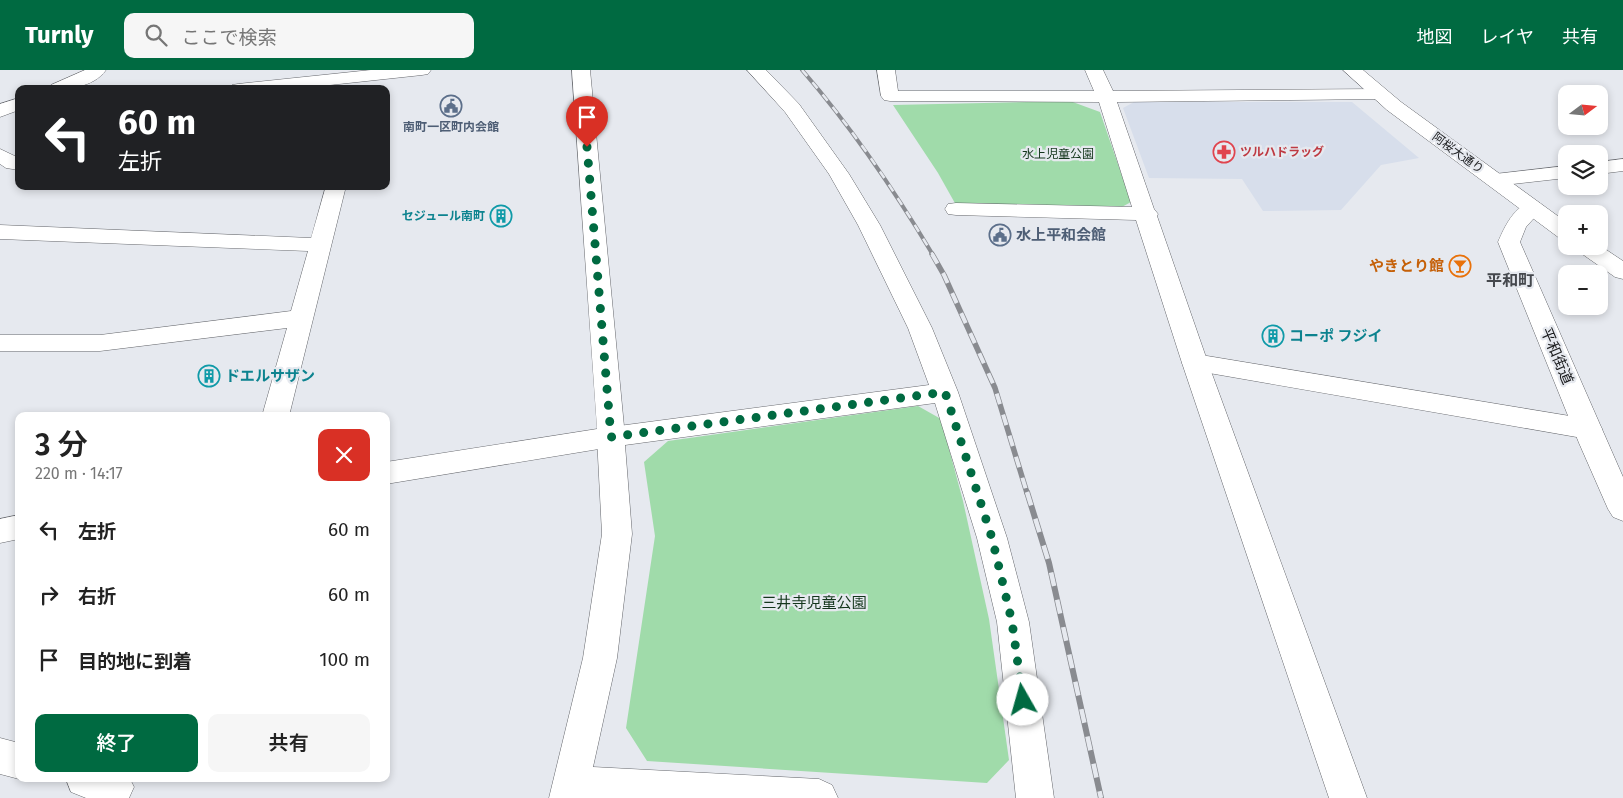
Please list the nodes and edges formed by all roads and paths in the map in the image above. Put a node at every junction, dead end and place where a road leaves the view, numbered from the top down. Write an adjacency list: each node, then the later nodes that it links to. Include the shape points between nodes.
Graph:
1 (98, 70): 9 (street)
2 (422, 70): 8 (street)
3 (581, 70): 36 (street)
4 (756, 70): 33 (street, via 792,108 839,174 869,225 920,328)
5 (886, 70): 12 (street, via 890,96)
6 (1094, 70): 12 (street)
7 (1352, 70): 11 (street, 阿桜大通り)
8 (362, 78): 10 (street)
9 (67, 85)
10 (283, 85)
11 (1378, 94): 12 (street); 20 (street, 阿桜大通り)
12 (1106, 97): 24 (street)
13 (15, 105): 14 (street)
14 (0, 111)
15 (0, 155): 16 (street)
16 (15, 164)
17 (1623, 165): 18 (street)
18 (1608, 167)
19 (1558, 173): 20 (street)
20 (1495, 180): 22 (street, 阿桜大通り)
21 (335, 190): 27 (street)
22 (1532, 208): 25 (street, 阿桜大通り); 35 (street, 平和街道, via 1516,225 1510,242)
23 (956, 209): 24 (street)
24 (1147, 214): 32 (street)
25 (1558, 226)
26 (0, 232): 27 (street)
27 (321, 245): 30 (street)
28 (1599, 255): 29 (street)
29 (1623, 272)
30 (302, 318): 31 (street, via 100,343); 34 (street)
31 (0, 343)
32 (1198, 371): 35 (street); 46 (street)
33 (945, 392): 36 (street); 45 (street, via 992,538 1012,622)
34 (277, 412)
35 (1590, 436): 38 (street, 平和街道)
36 (611, 437): 37 (street); 43 (street, via 617,534 600,658)
37 (390, 472)
38 (1623, 508)
39 (15, 529): 40 (street)
40 (0, 531)
41 (0, 756): 42 (street)
42 (15, 760)
43 (570, 791): 44 (street)
44 (819, 798)
45 (1035, 798)
46 (1348, 798)

